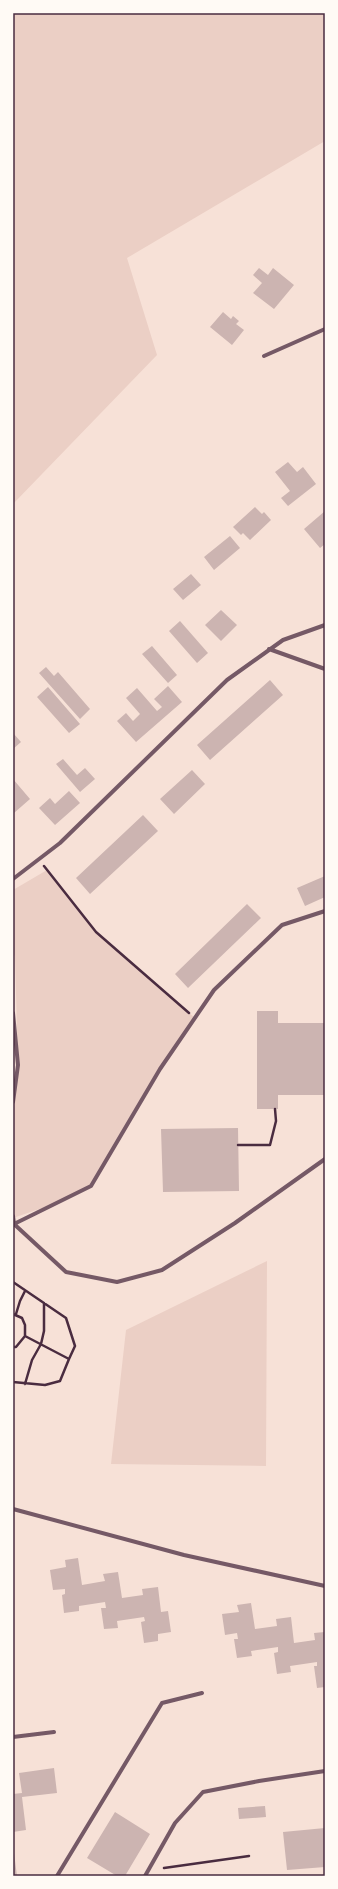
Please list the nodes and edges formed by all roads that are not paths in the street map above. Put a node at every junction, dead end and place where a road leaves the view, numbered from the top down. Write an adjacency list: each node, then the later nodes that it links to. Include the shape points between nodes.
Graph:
1 (325, 329): 2 (street)
2 (264, 356)
3 (325, 625): 4 (street, via 283,640)
4 (269, 649): 5 (street); 6 (street, via 227,680 60,843)
5 (325, 669)
6 (13, 879)
7 (325, 911): 12 (street, via 282,925 214,990 160,1069 91,1186)
8 (13, 1013): 9 (street, via 18,1065)
9 (13, 1102)
10 (325, 1159): 12 (street, via 235,1224 162,1270 117,1282 66,1272)
11 (13, 1217): 12 (street)
12 (14, 1224)
13 (13, 1509): 14 (street, via 184,1555)
14 (325, 1586)
15 (202, 1693): 19 (street, via 162,1703)
16 (54, 1732): 17 (street)
17 (13, 1737)
18 (325, 1771): 20 (street, via 203,1792 175,1823)
19 (57, 1876)
20 (145, 1876)

